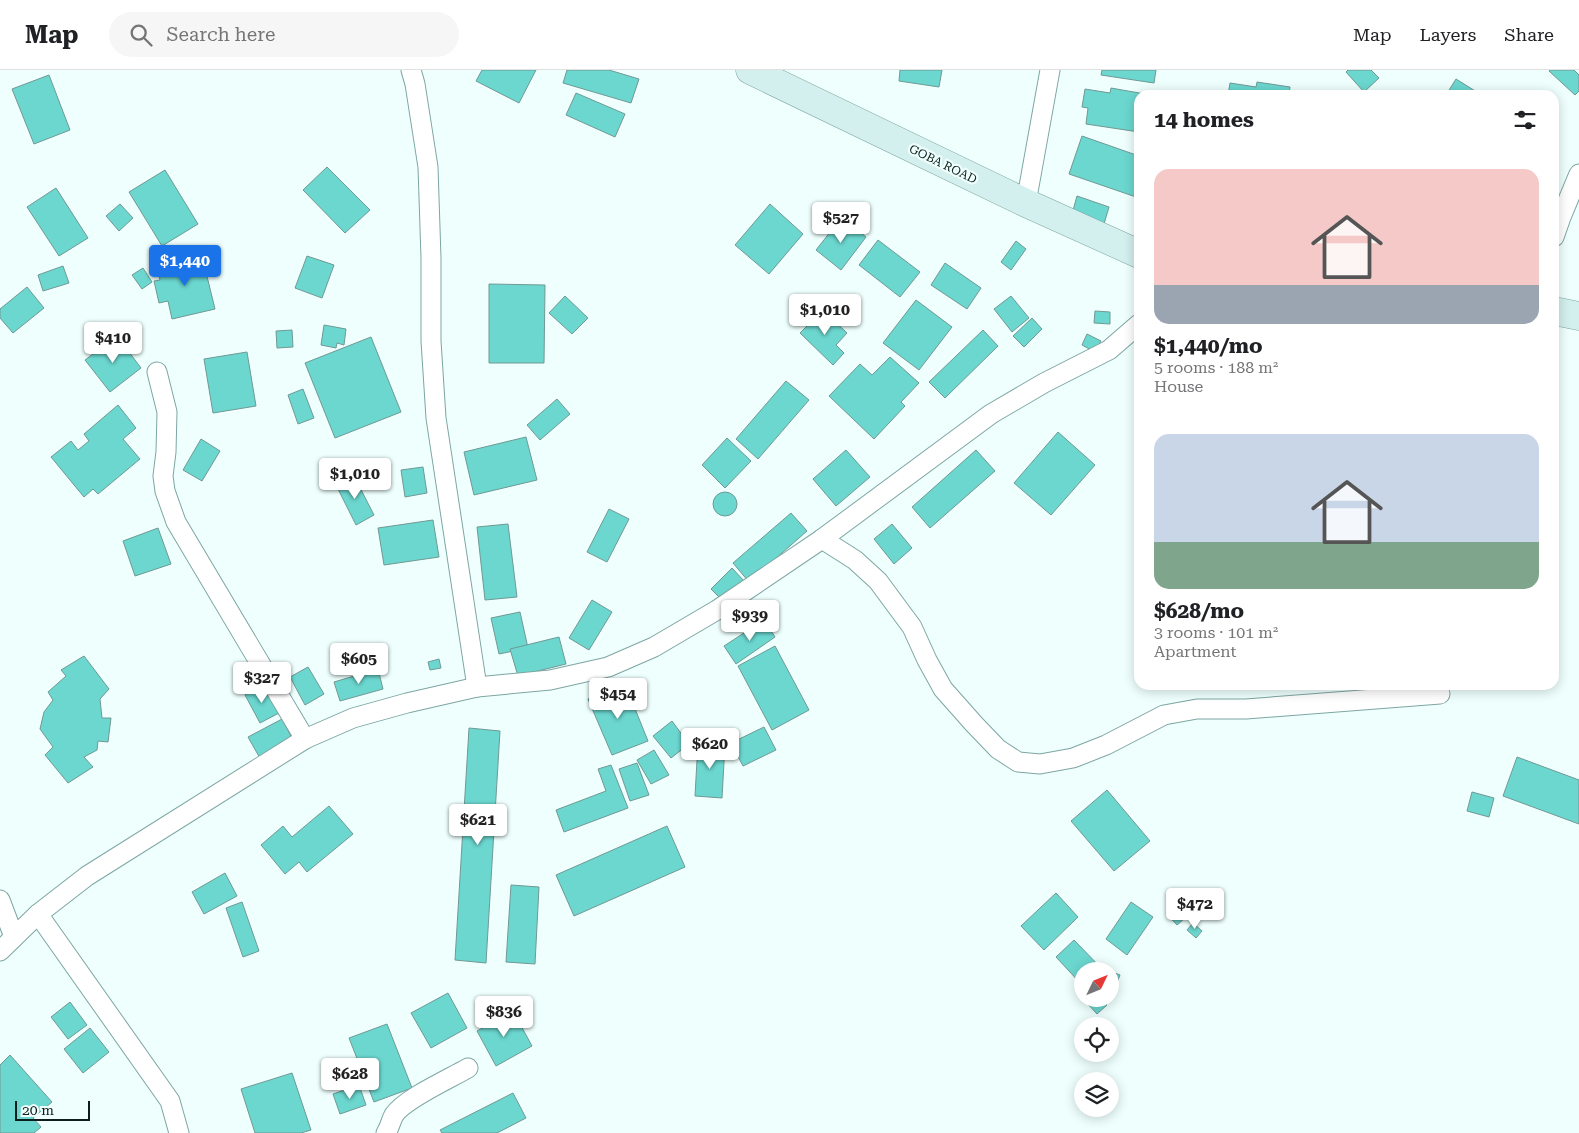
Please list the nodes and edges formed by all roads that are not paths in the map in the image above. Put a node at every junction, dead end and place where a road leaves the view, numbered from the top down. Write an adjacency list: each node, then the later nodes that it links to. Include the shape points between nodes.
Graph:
1 (412, 70): 14 (street, via 428,167 431,341 436,418)
2 (750, 70): 4 (street, GOBA ROAD)
3 (1050, 70): 6 (street)
4 (788, 78): 6 (street, GOBA ROAD)
5 (1579, 174): 7 (street)
6 (1026, 203): 8 (street, GOBA ROAD)
7 (1559, 222)
8 (1134, 252)
9 (1559, 312): 10 (street)
10 (1579, 316)
11 (1134, 328): 13 (street, via 1108,350 991,414)
12 (157, 372): 16 (street, via 167,412 163,476 176,522)
13 (822, 539): 14 (street, via 717,610 654,647 608,667 550,680); 15 (street, via 855,560 878,581 912,627 944,688 974,724 1018,762 1040,764 1073,758 1106,746 1164,715 1197,709 1246,709)
14 (477, 687): 16 (street, via 354,718)
15 (1440, 694)
16 (305, 739): 18 (street, via 87,876)
17 (0, 900): 19 (street)
18 (38, 914): 19 (street); 22 (street, via 170,1101)
19 (14, 937): 20 (street)
20 (0, 950)
21 (468, 1068): 23 (street, via 413,1098 394,1115)
22 (179, 1133)
23 (386, 1133)

